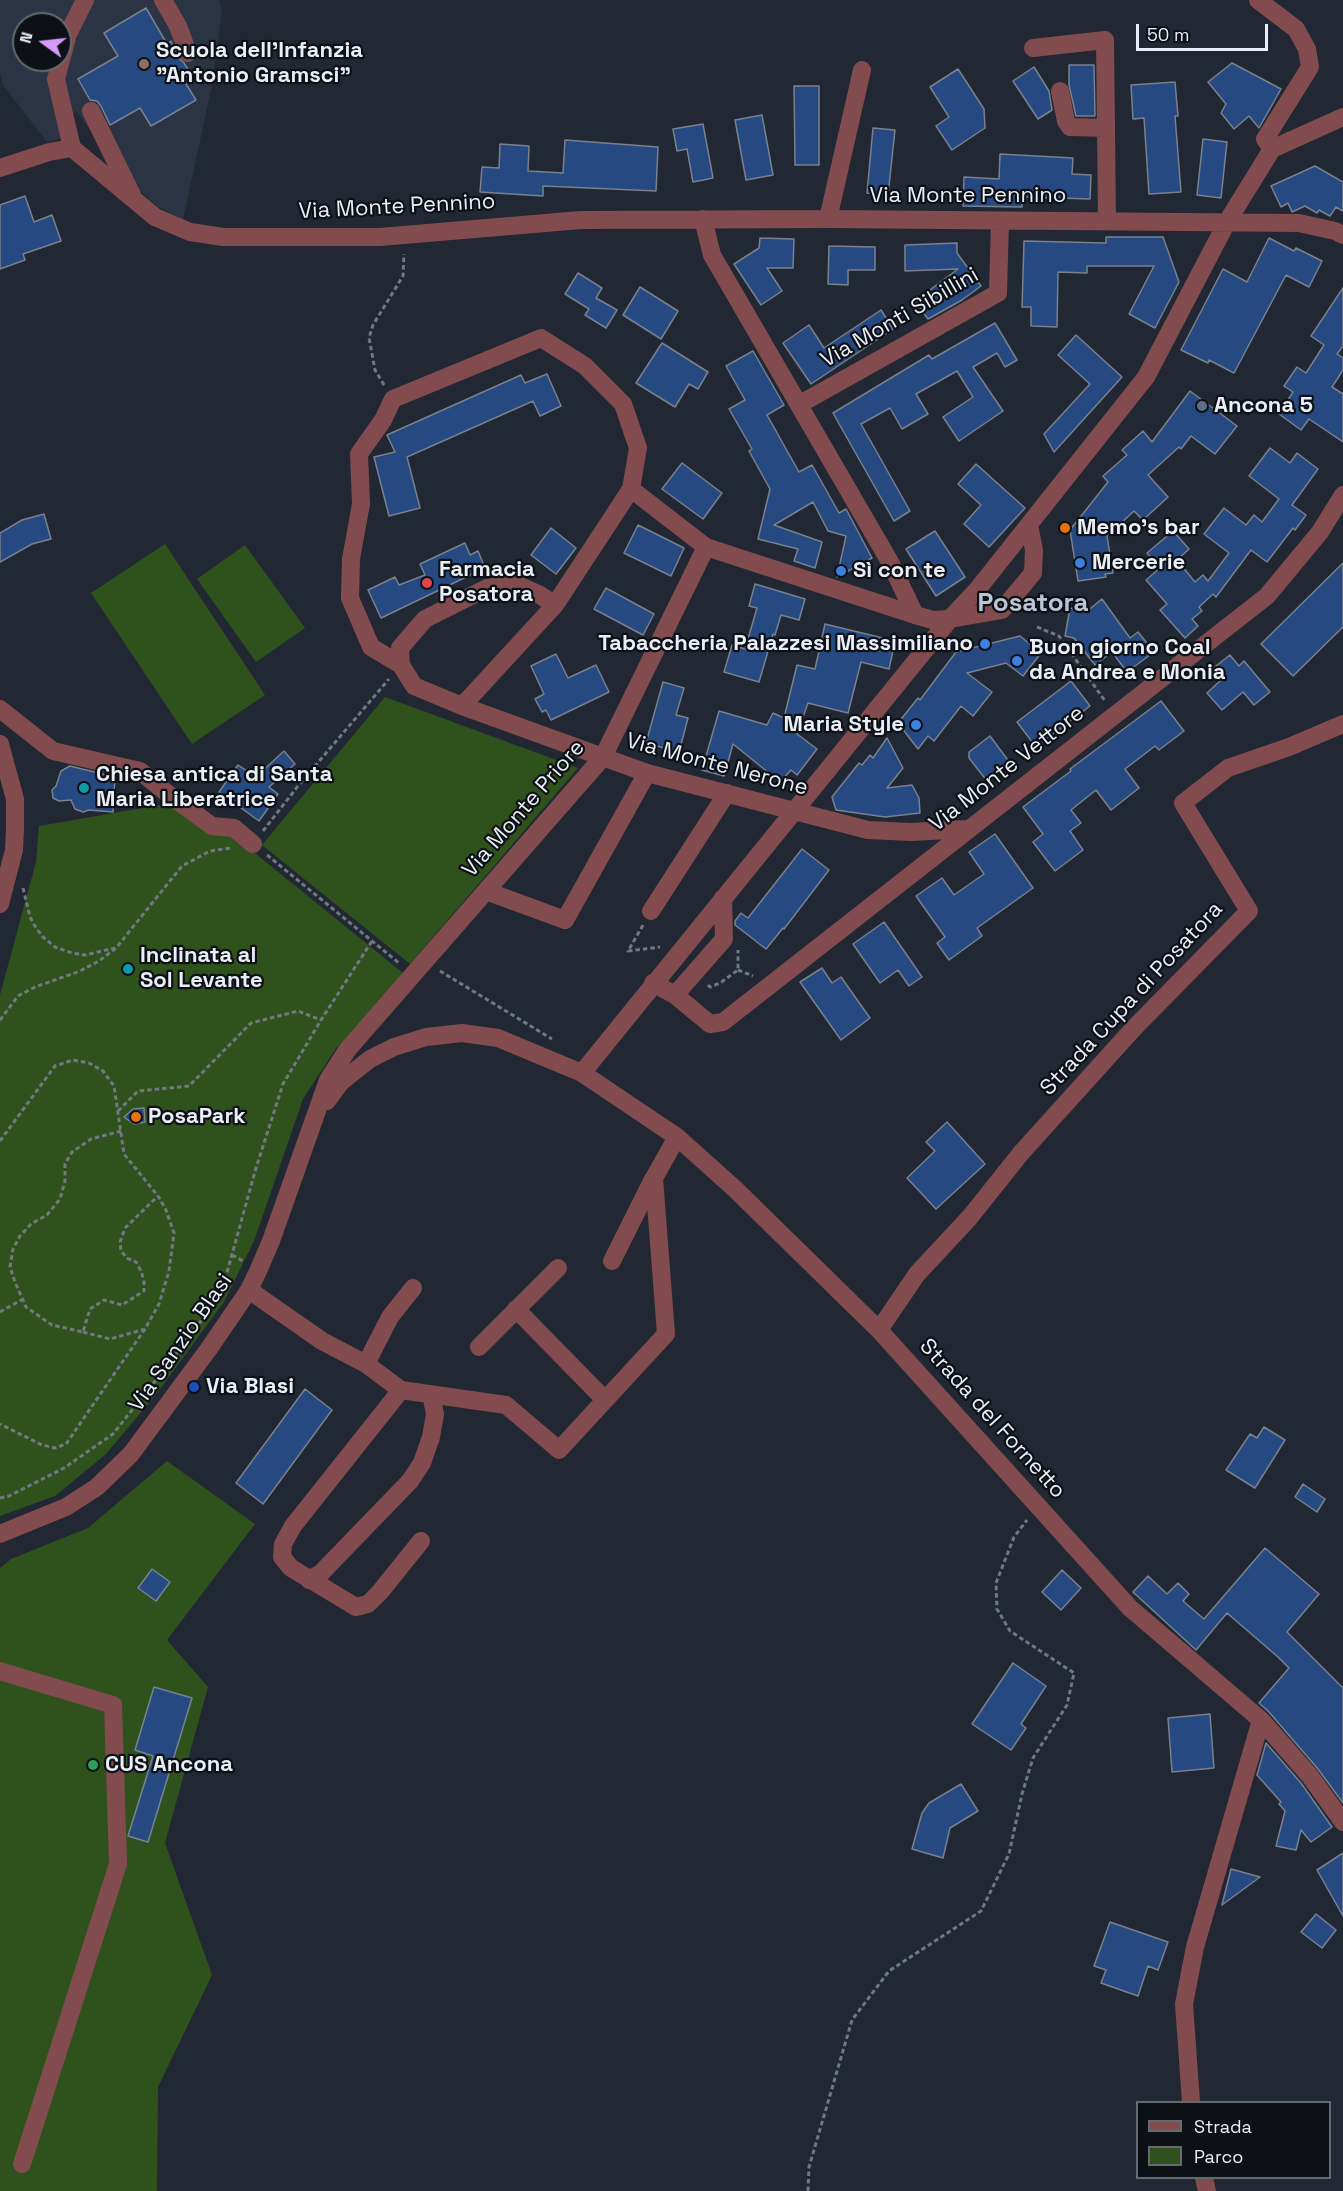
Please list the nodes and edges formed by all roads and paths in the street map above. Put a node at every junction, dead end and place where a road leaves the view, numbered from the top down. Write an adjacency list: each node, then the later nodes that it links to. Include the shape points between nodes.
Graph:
1 (85, 0): 11 (street, via 68,34 56,79)
2 (163, 0): 5 (street)
3 (1258, 0): 12 (street, via 1296,29 1308,49 1310,68 1265,139)
4 (1033, 48): 10 (street, via 1105,40)
5 (188, 53)
6 (862, 70): 16 (street, Via Monte Pennino)
7 (1060, 91): 10 (street, via 1070,127)
8 (91, 111): 14 (street)
9 (1343, 117): 12 (street)
10 (1106, 128): 17 (street)
11 (72, 148): 13 (street); 14 (street, Via Monte Pennino)
12 (1272, 149): 19 (street)
13 (0, 168)
14 (133, 197): 15 (street, Via Monte Pennino, via 156,217 190,232 223,237 380,237 581,220)
15 (703, 219): 16 (street, Via Monte Pennino); 23 (street, via 712,255)
16 (828, 219): 18 (street, Via Monte Pennino)
17 (1107, 221): 18 (street, Via Monte Pennino); 19 (street, Via Monte Pennino)
18 (1000, 222): 23 (street, Via Monti Sibillini, via 998,293)
19 (1227, 222): 20 (street, via 1299,223); 26 (street, via 1146,377)
20 (1343, 236)
21 (404, 254): 22 (path, via 404,276 369,338 375,370)
22 (393, 399): 24 (street, via 541,338 585,366 623,404 638,448); 32 (street, via 359,454 361,504 351,559 350,598 371,647)
23 (800, 404): 29 (street, via 890,562)
24 (631, 489): 27 (street); 28 (street)
25 (1343, 495): 35 (street, Via Monte Vettore, via 1320,532 1267,596)
26 (1029, 525): 30 (street); 30 (street, via 1034,550 1032,573 1002,610)
27 (706, 547): 29 (street); 38 (street, Via Monte Priore)
28 (555, 606): 32 (street, via 516,584 487,588 425,619 400,648); 33 (street)
29 (915, 615): 30 (street)
30 (950, 620): 41 (street)
31 (1037, 627): 35 (path, via 1059,636)
32 (401, 665): 33 (street, Via Monte Nerone, via 414,686); 43 (path)
33 (462, 706): 38 (street, Via Monte Nerone)
34 (0, 709): 43 (street, via 53,751 140,771 212,826 234,828)
35 (1115, 715): 42 (street, Via Monte Vettore)
36 (1343, 724): 78 (street, Strada Cupa di Posatora, via 1228,768 1183,802 1249,911 1134,1028 1021,1153 970,1218 917,1274)
37 (0, 744): 47 (street, via 15,799 14,850)
38 (603, 758): 39 (street, Via Monte Nerone); 45 (street, Via Monte Priore)
39 (647, 773): 40 (street, Via Monte Nerone); 45 (street, via 565,920)
40 (727, 793): 41 (street, Via Monte Nerone); 48 (street)
41 (793, 811): 42 (street, Via Monte Nerone, via 867,830); 46 (street)
42 (967, 829): 56 (street, Via Monte Vettore, via 723,1022 710,1024)
43 (253, 844): 49 (path); 51 (path, via 210,851 182,866)
44 (22, 884): 51 (path, via 30,917 55,947 85,955)
45 (486, 891): 53 (street, Via Monte Priore)
46 (723, 898): 55 (street); 56 (street, via 724,939)
47 (0, 904)
48 (651, 911): 50 (path, via 628,951)
49 (372, 941): 53 (path); 58 (path)
50 (662, 947)
51 (116, 948): 57 (path, via 80,971 18,996)
52 (738, 950): 54 (path, via 738,970 710,987)
53 (426, 969): 59 (path); 62 (street, Via Sanzio Blasi, via 348,1049 328,1080)
54 (705, 982)
55 (653, 983): 56 (street, Via Monte Vettore); 60 (street)
56 (675, 995)
57 (0, 1020)
58 (321, 1020): 61 (path, via 298,1011 251,1023 189,1086 138,1091); 68 (path, via 283,1084)
59 (552, 1039)
60 (582, 1072): 62 (street, Via Sanzio Blasi, via 498,1038 462,1033 426,1037 370,1059 341,1082); 64 (street, Strada del Fornetto)
61 (118, 1111): 63 (path); 65 (path, via 114,1086 104,1071 73,1060 55,1066)
62 (316, 1115): 73 (street, Via Sanzio Blasi, via 271,1241)
63 (121, 1131): 67 (path, via 124,1154); 74 (path, via 91,1139 72,1152 65,1164 60,1199 20,1236 10,1266)
64 (676, 1137): 66 (street); 78 (street, Strada del Fornetto)
65 (0, 1142)
66 (654, 1178): 69 (street); 84 (street, via 666,1334)
67 (158, 1196): 77 (path, via 174,1233 169,1271 159,1304); 79 (path, via 125,1228 120,1242 121,1251 140,1269 144,1291 122,1305 104,1300 90,1308)
68 (232, 1255): 70 (path); 86 (path, via 221,1294 113,1434 64,1468)
69 (612, 1261)
70 (250, 1264)
71 (558, 1268): 75 (street)
72 (413, 1288): 81 (street, via 390,1317)
73 (249, 1290): 81 (street, via 322,1341); 88 (street, Via Sanzio Blasi, via 131,1454 97,1487 66,1507)
74 (23, 1299): 76 (path); 79 (path, via 26,1307 52,1325)
75 (516, 1309): 80 (street); 84 (street)
76 (0, 1312)
77 (145, 1329): 79 (path, via 110,1339); 85 (path, via 66,1444 55,1448 42,1445)
78 (879, 1330): 87 (street, Strada del Fornetto)
79 (83, 1332)
80 (479, 1347)
81 (366, 1364): 82 (street)
82 (401, 1390): 83 (street); 90 (street, via 293,1526 283,1544 282,1557)
83 (431, 1394): 84 (street, via 506,1405 559,1450); 90 (street, via 435,1414 422,1463 410,1481 321,1573)
84 (605, 1400)
85 (0, 1424)
86 (0, 1498)
87 (1038, 1506): 92 (street, Strada del Fornetto, via 1130,1608); 96 (path, via 1014,1538 996,1583 998,1609 1010,1630 1074,1673 1067,1705 1033,1758 1009,1854 981,1911 890,1971 852,2020 809,2167)
88 (2, 1534)
89 (421, 1541): 90 (street, via 368,1604 356,1607)
90 (309, 1580)
91 (0, 1671): 95 (street, via 113,1705 118,1864)
92 (1261, 1720): 93 (street, Strada del Fornetto, via 1310,1776); 94 (street, via 1196,1947 1184,2004)
93 (1343, 1822)
94 (1191, 2101)
95 (22, 2164)
96 (808, 2191)

